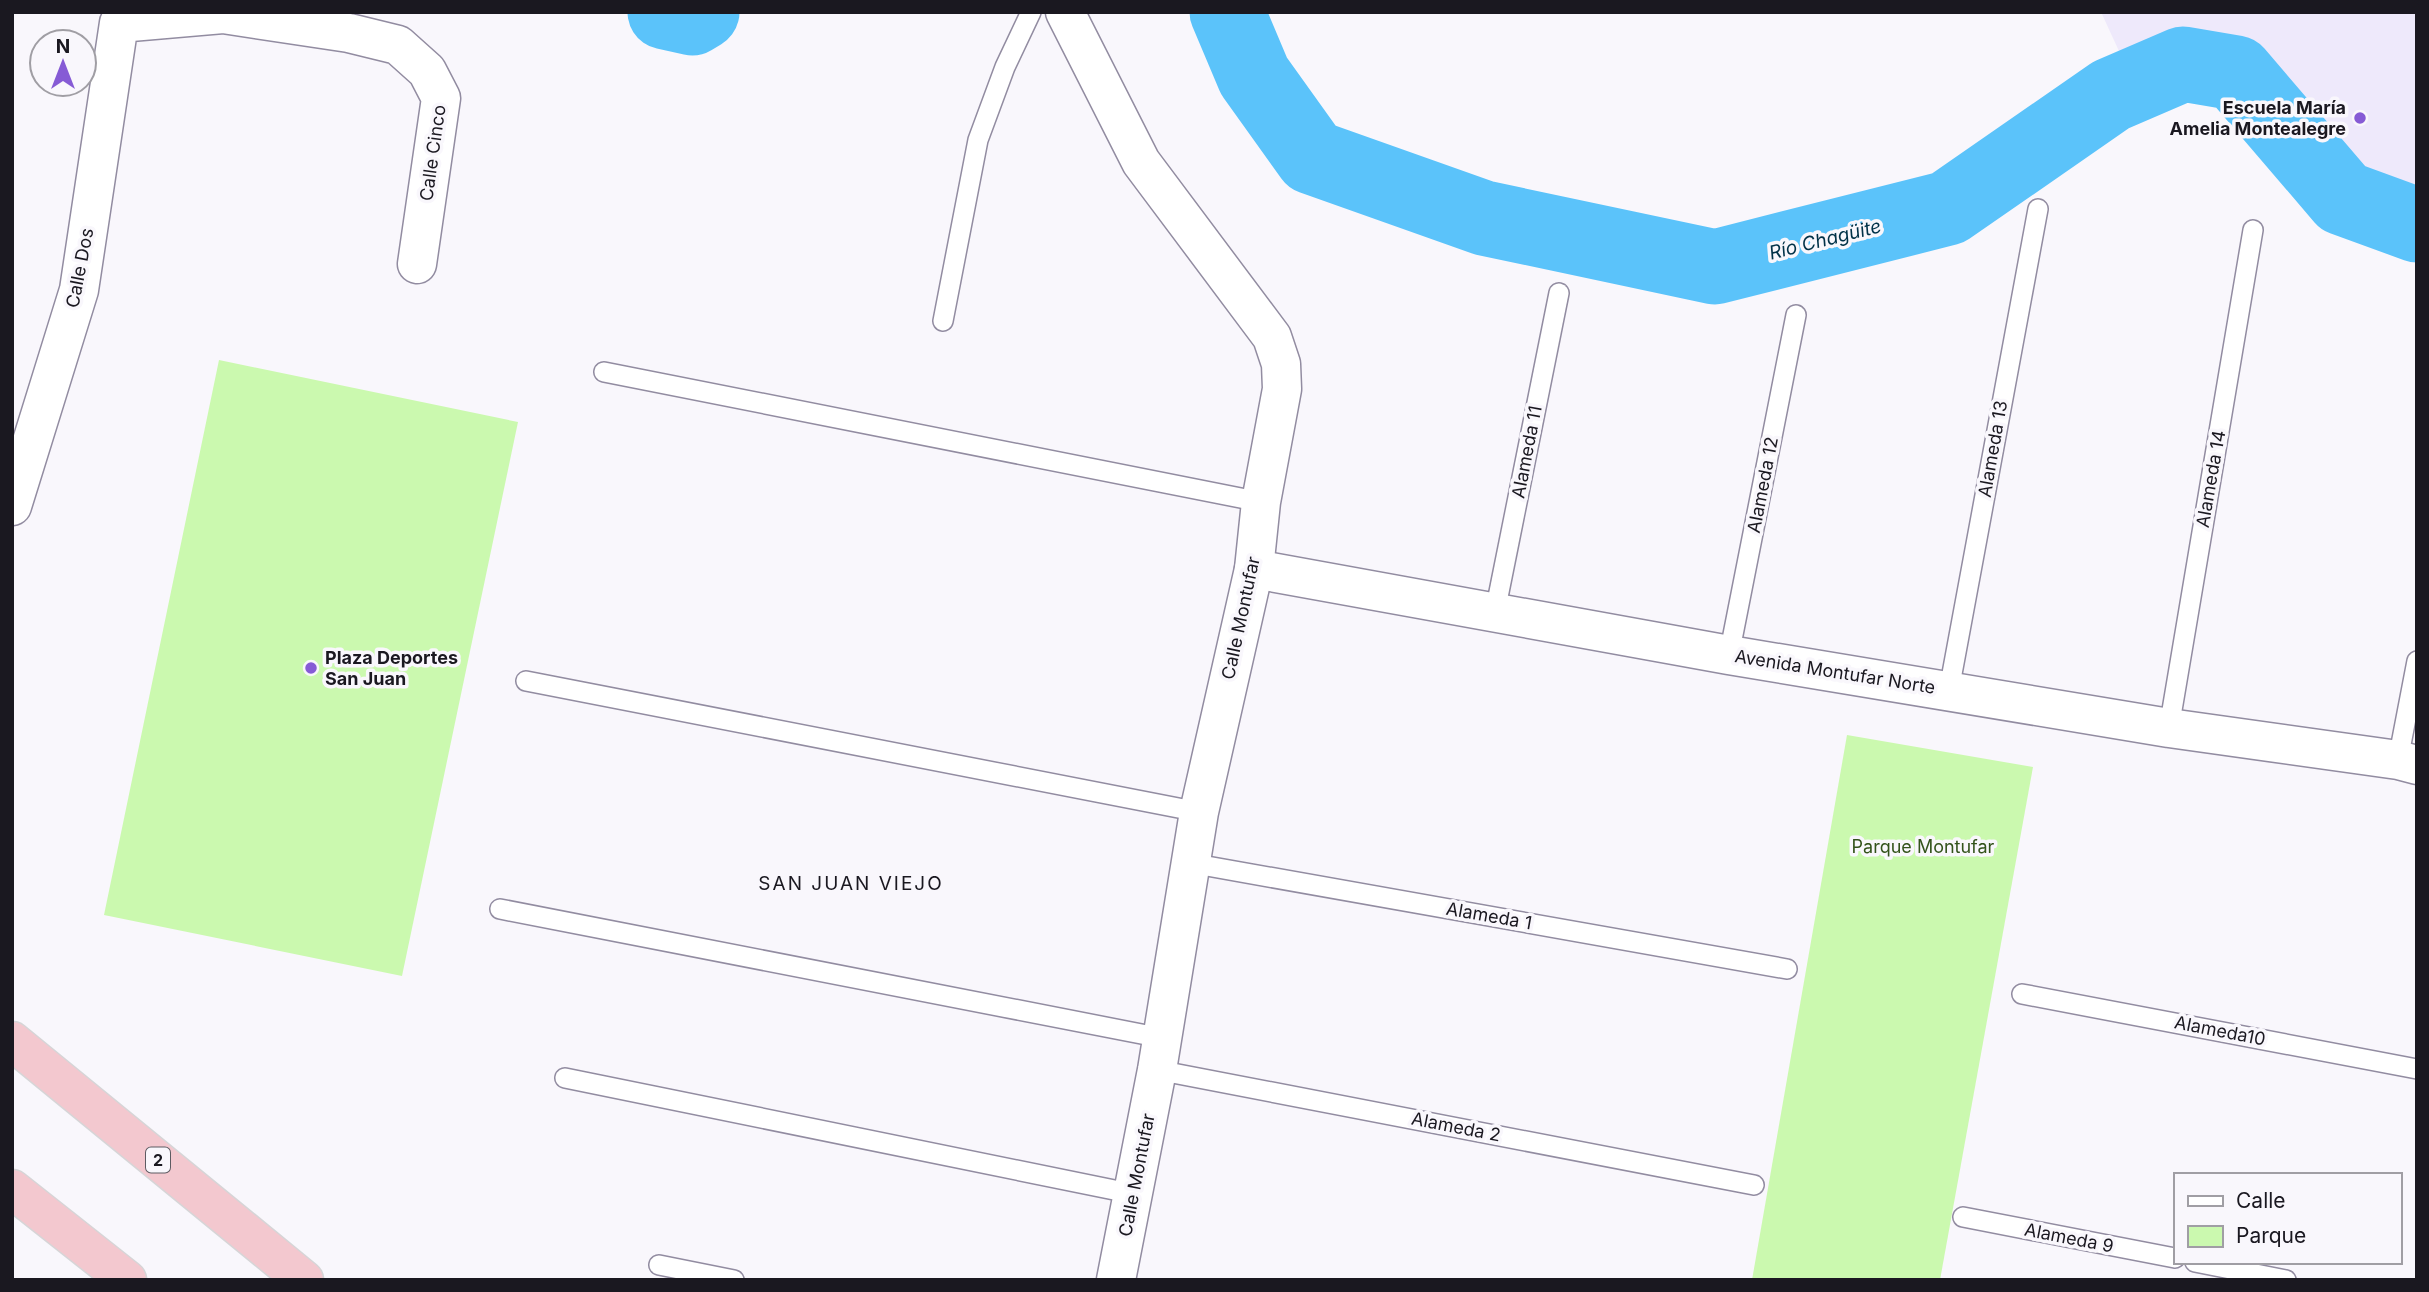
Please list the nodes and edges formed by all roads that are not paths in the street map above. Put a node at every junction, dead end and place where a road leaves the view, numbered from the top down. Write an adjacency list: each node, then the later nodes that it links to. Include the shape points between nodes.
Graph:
1 (1031, 12): 9 (lane, via 978,140)
2 (1065, 12): 11 (street, Calle Montufar, via 1142,162 1272,337 1281,364 1282,389)
3 (119, 23): 6 (street, Calle Cinco, via 223,14 398,45 426,71 441,98); 12 (street, Calle Dos, via 79,290)
4 (2038, 209): 18 (lane, Alameda 13)
5 (2253, 230): 19 (lane, Alameda 14)
6 (417, 264)
7 (1559, 293): 14 (lane, Alameda 11)
8 (1797, 315): 15 (lane, Alameda 12)
9 (943, 321)
10 (604, 372): 11 (lane)
11 (1261, 502): 13 (street, Calle Montufar)
12 (12, 506)
13 (1254, 569): 14 (street, Avenida Montufar Norte); 21 (street, Calle Montufar)
14 (1496, 612): 15 (street, Avenida Montufar Norte)
15 (1729, 655): 18 (street, Avenida Montufar Norte)
16 (2417, 661): 20 (lane)
17 (526, 681): 21 (lane)
18 (1949, 690): 19 (street, Avenida Montufar Norte)
19 (2169, 728): 20 (street, Avenida Montufar Norte)
20 (2407, 762)
21 (1199, 813): 22 (street, Calle Montufar)
22 (1190, 863): 24 (lane, Alameda 1); 27 (street, Calle Montufar)
23 (499, 909): 27 (lane, Alameda 2)
24 (1787, 969)
25 (2022, 994): 28 (lane, Alameda10)
26 (12, 1041): 38 (highway, 2)
27 (1159, 1054): 30 (lane, Alameda 2); 32 (street, Calle Montufar)
28 (2417, 1069)
29 (565, 1079): 32 (lane)
30 (1755, 1185)
31 (12, 1189): 37 (highway)
32 (1134, 1194): 40 (street, Calle Montufar)
33 (1963, 1217): 34 (lane, Alameda 9)
34 (2174, 1258)
35 (2205, 1264): 41 (lane)
36 (659, 1265): 39 (lane)
37 (127, 1280)
38 (304, 1280)
39 (734, 1280)
40 (1116, 1280)
41 (2286, 1280)

